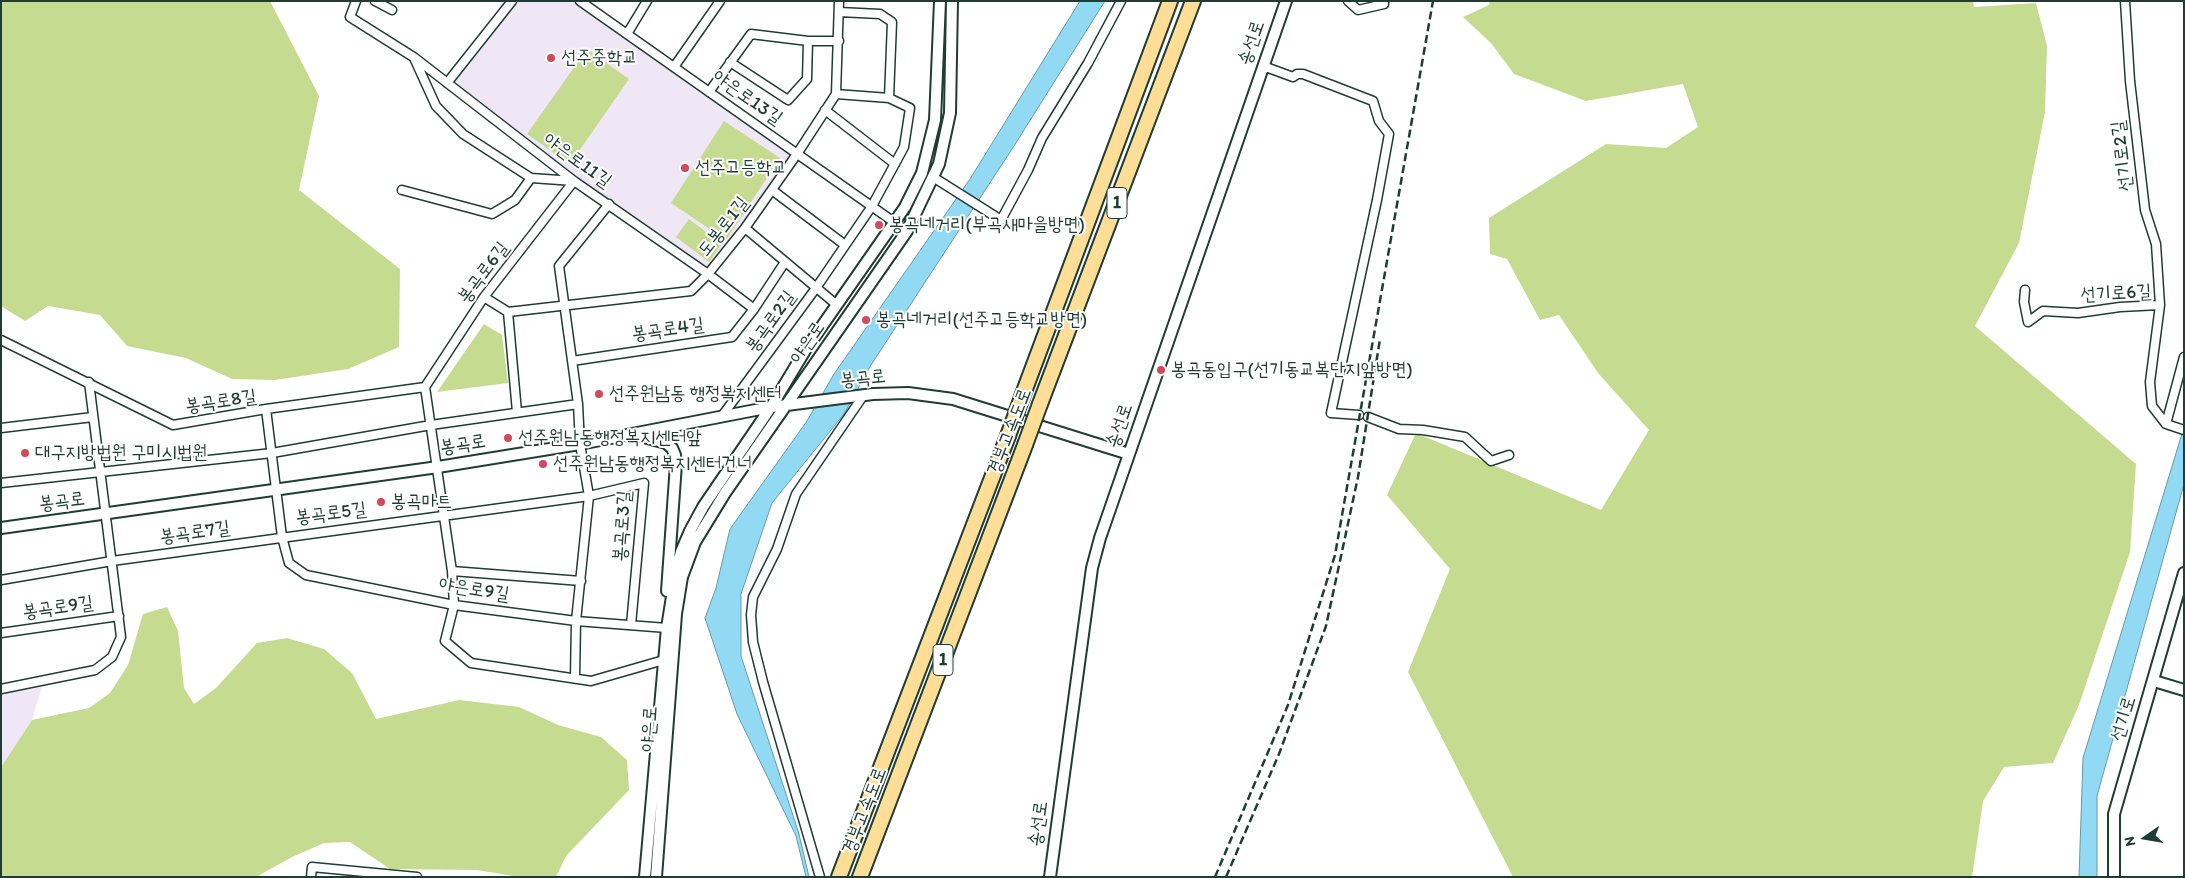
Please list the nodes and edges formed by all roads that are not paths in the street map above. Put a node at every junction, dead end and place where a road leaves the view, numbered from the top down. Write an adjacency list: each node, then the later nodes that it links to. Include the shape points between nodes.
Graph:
1 (356, 1): 22 (street, 야은로11길, via 350,17)
2 (375, 1): 17 (street)
3 (512, 1): 26 (street)
4 (580, 1): 19 (street, 야은로13길)
5 (720, 1): 25 (street)
6 (839, 1): 18 (street)
7 (940, 1): 40 (street, 야은로, via 935,120 922,173)
8 (952, 1): 33 (street, 야은로, via 950,113)
9 (1121, 1): 33 (street, via 1042,138 1001,220)
10 (1170, 1): 108 (highway, 경부고속도로 / 1, bridge)
11 (1193, 1): 102 (highway, 경부고속도로 / 1, bridge)
12 (1286, 1): 24 (street, 송선로)
13 (1348, 1): 14 (street, via 1358,10 1384,4)
14 (1384, 1)
15 (2125, 1): 50 (street, 선기로2길, via 2130,81 2145,210 2156,244)
16 (643, 3): 19 (street)
17 (392, 10)
18 (839, 12): 21 (street); 29 (street, via 880,14 892,22)
19 (626, 34): 25 (street, 야은로13길)
20 (808, 41): 21 (street); 23 (street, via 751,34); 23 (street, via 807,79 788,100)
21 (839, 41): 28 (street)
22 (415, 58): 26 (street, 야은로11길); 34 (street, via 436,106 462,134)
23 (730, 62): 27 (street)
24 (1263, 66): 64 (street, via 1294,77 1303,74 1374,101 1379,121 1389,134 1331,413); 75 (street, 송선로)
25 (674, 67): 27 (street, 야은로13길)
26 (447, 83): 35 (street, 야은로11길)
27 (709, 92): 31 (street, 야은로13길)
28 (836, 94): 29 (street, 봉곡로2길); 30 (street, 도봉로1길)
29 (889, 98): 32 (street, 봉곡로2길, via 910,108 904,147)
30 (825, 110): 31 (street, 도봉로1길); 32 (street)
31 (797, 154): 37 (street, 도봉로1길); 39 (street, 야은로13길)
32 (895, 164): 39 (street, 봉곡로2길)
33 (933, 176): 60 (street, 야은로, via 908,231)
34 (531, 178): 35 (street); 36 (street, via 515,200 492,214)
35 (574, 181): 38 (street, 야은로11길); 47 (street, 봉곡로6길)
36 (402, 190)
37 (772, 190): 41 (street, 도봉로1길); 42 (street)
38 (609, 204): 44 (street, 야은로11길); 48 (street, via 559,266)
39 (872, 206): 40 (street, 야은로13길); 42 (street, 봉곡로2길)
40 (894, 222): 49 (street, 야은로)
41 (744, 228): 43 (street); 44 (street, 도봉로1길)
42 (845, 245): 45 (street, 봉곡로2길)
43 (785, 262): 45 (street); 51 (street)
44 (708, 274): 48 (street, 봉곡로4길, via 691,291); 51 (street, 야은로11길)
45 (816, 288): 49 (street); 65 (street, 봉곡로2길)
46 (2025, 290): 50 (street, 선기로6길, via 2028,322 2043,311 2078,313)
47 (484, 298): 52 (street); 57 (street, 봉곡로6길)
48 (564, 305): 52 (street, 봉곡로4길); 55 (street)
49 (837, 305): 61 (street, 야은로, via 806,348)
50 (2160, 305): 68 (street, 선기로6길, via 2150,382 2152,406)
51 (754, 309): 55 (street, 봉곡로4길, via 732,337)
52 (508, 312): 63 (street)
53 (1, 340): 56 (street, 봉곡로8길)
54 (2184, 357): 68 (street)
55 (572, 361): 59 (street)
56 (89, 382): 62 (street, 봉곡로8길, via 173,425); 66 (street, 봉곡로9길)
57 (425, 387): 62 (street); 69 (street)
58 (863, 396): 60 (street, 봉곡로); 75 (street, 봉곡로, via 908,392 953,399); 107 (street, via 796,494 776,549 753,597 751,614 762,682)
59 (578, 404): 63 (street); 73 (street)
60 (787, 406): 61 (street, 봉곡로); 106 (street, 야은로, via 695,542 682,576 676,614)
61 (771, 407): 65 (street, 봉곡로); 95 (street, 야은로, via 690,531 676,571)
62 (266, 409): 74 (street, 봉곡로8길)
63 (516, 412): 69 (street)
64 (1360, 415)
65 (722, 416): 72 (street, 봉곡로)
66 (93, 417): 70 (street); 78 (street, 봉곡로9길)
67 (1368, 417): 76 (street, via 1399,429 1465,437 1491,460)
68 (2166, 424): 71 (street)
69 (431, 425): 74 (street); 77 (street)
70 (1, 428)
71 (2184, 430)
72 (632, 434): 73 (street, 봉곡로); 95 (street, via 666,443 675,455)
73 (580, 444): 77 (street, 봉곡로); 81 (street, 봉곡로3길)
74 (272, 453): 78 (street); 80 (street, 봉곡로8길)
75 (1129, 454): 109 (street, 송선로, via 1092,568)
76 (1509, 455)
77 (438, 466): 80 (street, 봉곡로); 83 (street)
78 (100, 471): 79 (street); 82 (street, 봉곡로9길)
79 (1, 483)
80 (276, 488): 82 (street, 봉곡로); 85 (street)
81 (589, 496): 83 (street, 봉곡로3길); 90 (street, 봉곡로3길); 94 (street, 봉곡로3길, via 644,483)
82 (105, 514): 84 (street, 봉곡로); 86 (street, 봉곡로9길)
83 (443, 516): 85 (street, 봉곡로5길); 87 (street)
84 (1, 528)
85 (282, 537): 86 (street, 봉곡로7길); 91 (street, 야은로9길, via 294,568 306,575)
86 (112, 561): 89 (street, 봉곡로9길); 92 (street, 봉곡로9길)
87 (452, 571): 90 (street); 91 (street)
88 (2184, 574): 99 (street, 선기로)
89 (1, 580)
90 (581, 580): 93 (street, 봉곡로3길)
91 (454, 605): 93 (street, 야은로9길); 98 (street, via 444,641 471,663)
92 (119, 616): 96 (street, 봉곡로9길); 100 (street, 봉곡로9길, via 121,638 112,657 95,670)
93 (576, 621): 94 (street, 야은로9길); 98 (street, 봉곡로3길)
94 (630, 624): 95 (street, 야은로9길)
95 (667, 628): 97 (street, 야은로)
96 (1, 633)
97 (664, 660): 98 (street, via 591,681); 105 (street, 야은로)
98 (575, 678)
99 (2154, 682): 101 (street); 110 (street, 선기로, via 2114,814)
100 (1, 688)
101 (2184, 690)
102 (861, 876)
103 (311, 877): 104 (street, via 312,867)
104 (416, 877)
105 (645, 877)
106 (656, 877)
107 (820, 877)
108 (839, 877)
109 (1050, 877)
110 (2114, 877)

